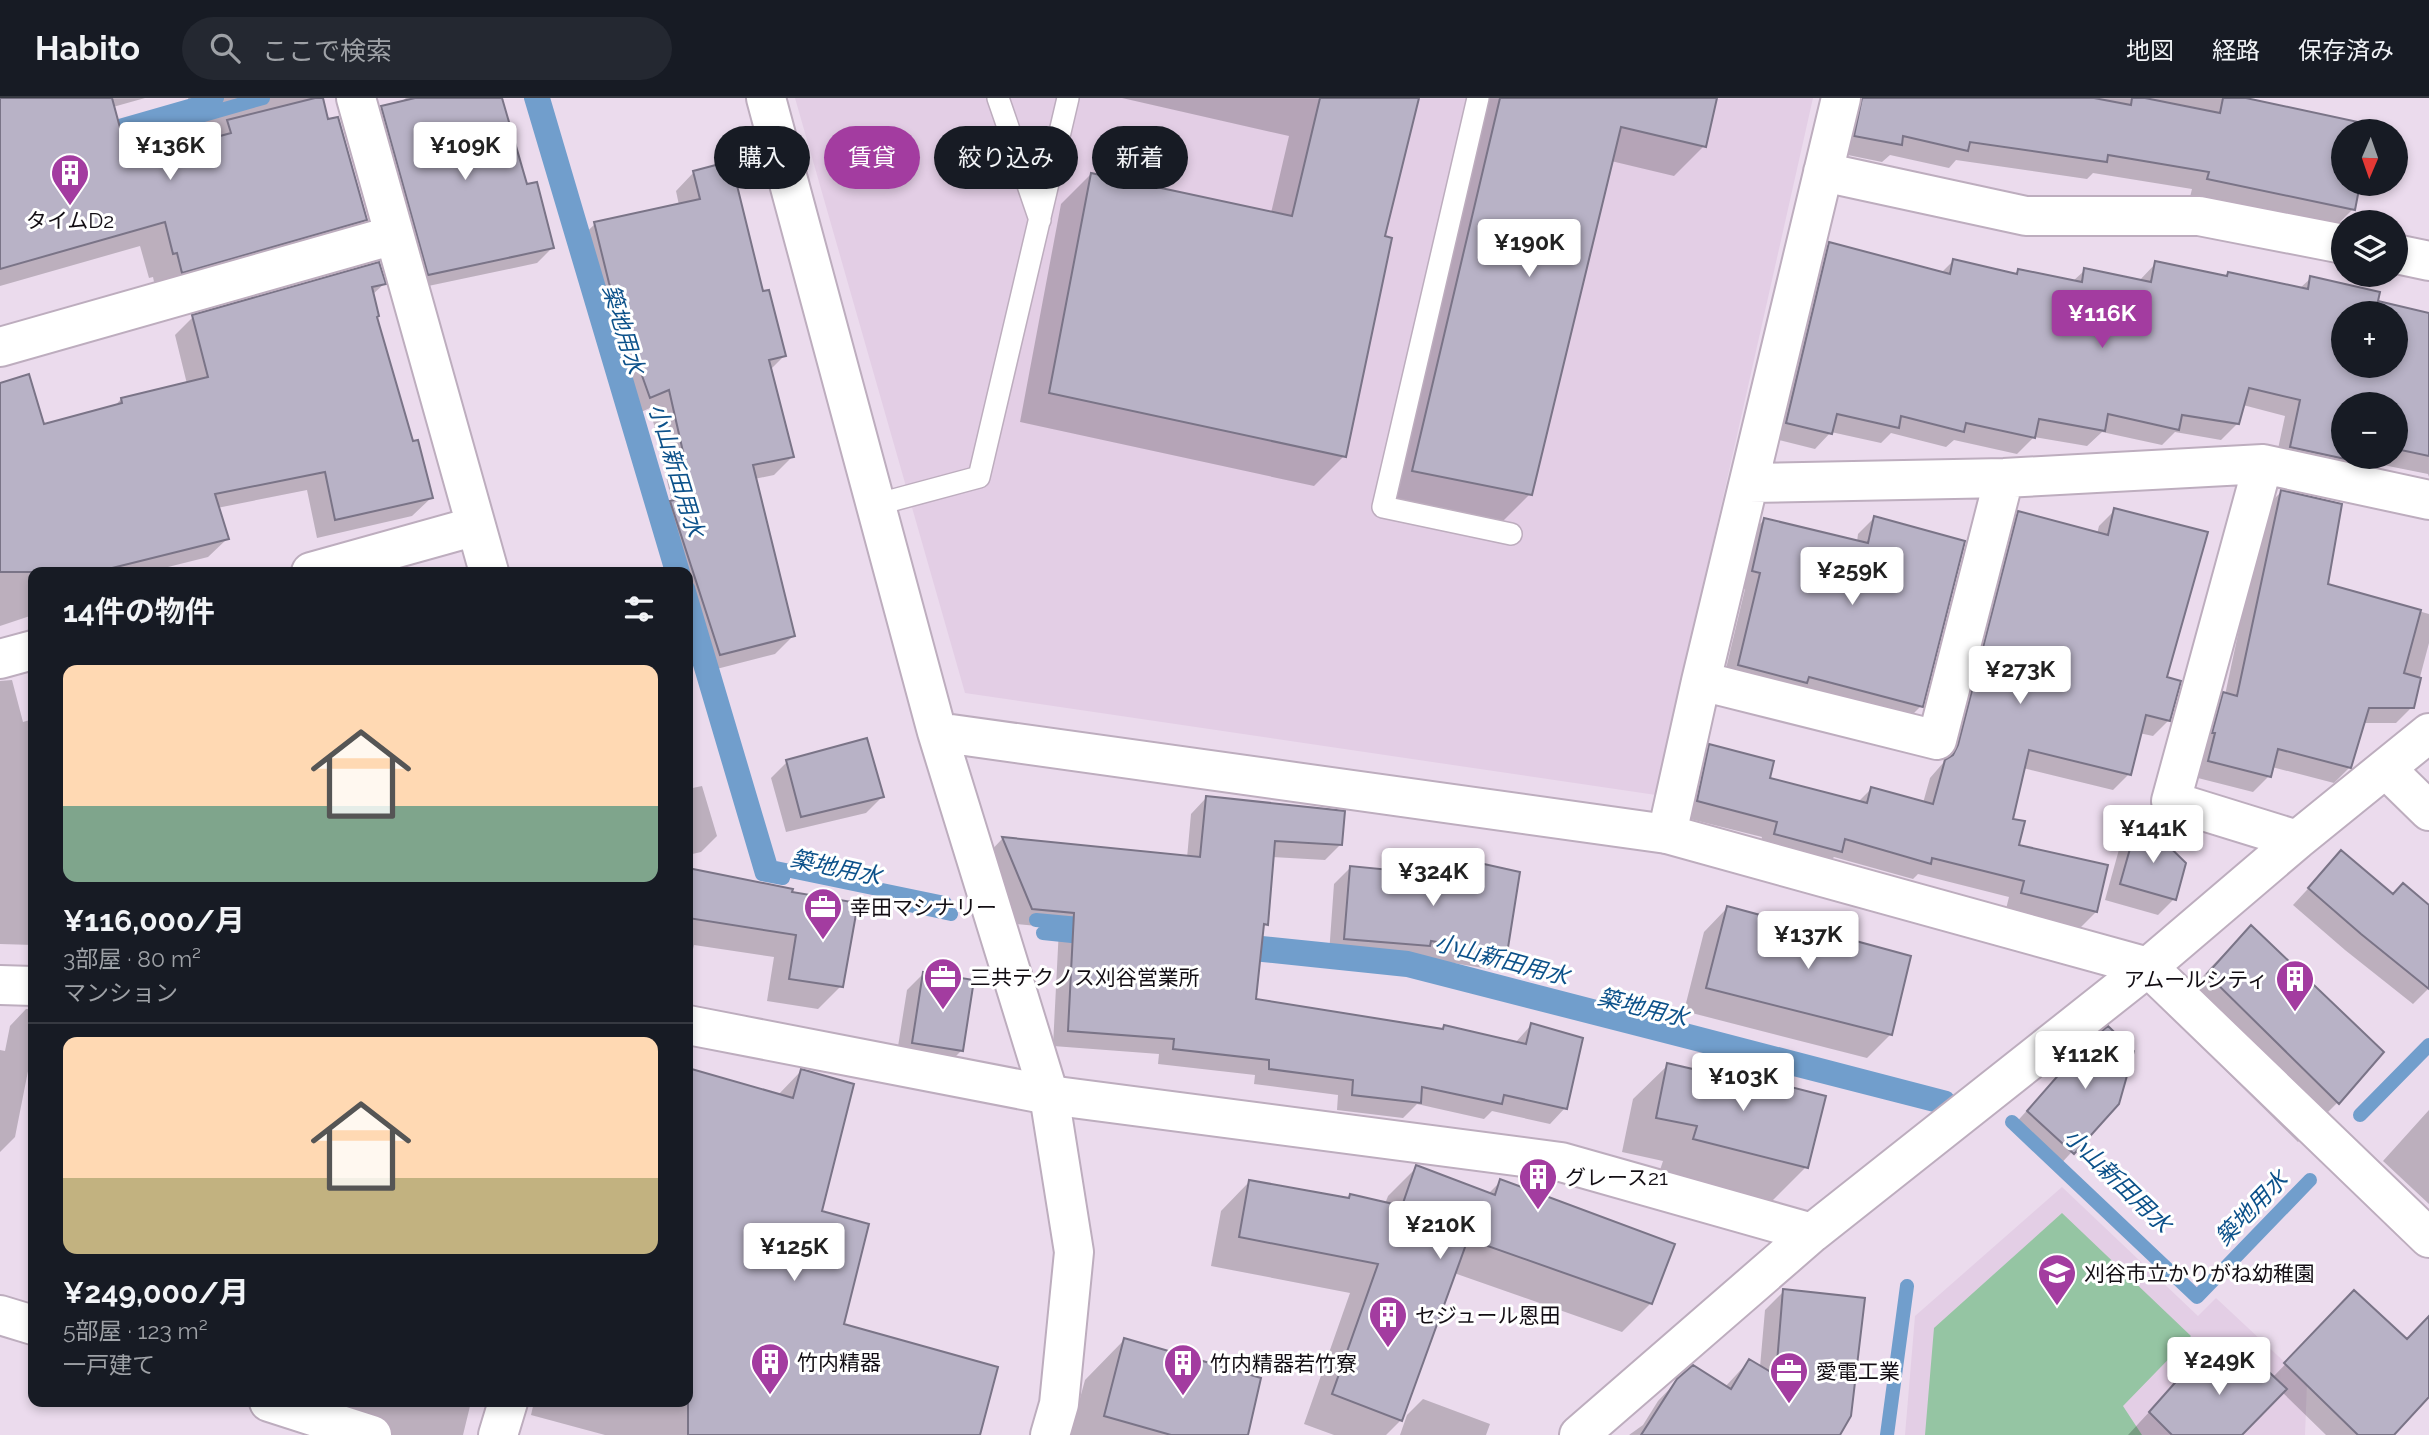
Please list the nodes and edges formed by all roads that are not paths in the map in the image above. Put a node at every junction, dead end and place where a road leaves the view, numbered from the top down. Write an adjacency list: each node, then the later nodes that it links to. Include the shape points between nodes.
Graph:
1 (356, 98): 9 (street)
2 (765, 98): 18 (street)
3 (998, 98): 8 (lane)
4 (1068, 98): 8 (lane)
5 (1478, 98): 20 (lane, via 1383,507)
6 (1841, 98): 7 (street)
7 (1823, 172): 10 (street, via 2026,216 2199,216); 16 (street)
8 (1040, 220): 18 (lane, via 979,477)
9 (394, 235): 13 (street); 19 (street)
10 (2331, 242)
11 (2408, 257): 12 (street)
12 (2429, 261)
13 (0, 347)
14 (2263, 464): 15 (street); 17 (street); 31 (street, via 2171,801)
15 (2004, 478): 16 (street); 25 (street, via 1937,740)
16 (1749, 483): 25 (street)
17 (2429, 500)
18 (875, 505): 26 (street)
19 (476, 526): 21 (street); 22 (street)
20 (1511, 534)
21 (329, 567)
22 (488, 567)
23 (28, 651): 24 (street)
24 (0, 659)
25 (1700, 681): 30 (street)
26 (937, 732): 30 (street); 36 (street)
27 (2429, 733): 28 (street)
28 (2386, 768): 29 (street); 31 (street)
29 (2429, 811)
30 (1667, 834): 32 (street)
31 (2297, 840): 32 (street)
32 (2148, 967): 37 (street); 38 (street)
33 (0, 985): 34 (street)
34 (28, 986)
35 (693, 1026): 36 (street)
36 (1049, 1095): 37 (street, via 1561,1162); 45 (street, via 1074,1252 1059,1404)
37 (1812, 1233): 46 (street)
38 (2429, 1238)
39 (0, 1315): 40 (street)
40 (28, 1323)
41 (285, 1407): 43 (street)
42 (506, 1407): 44 (street)
43 (372, 1435)
44 (498, 1435)
45 (1050, 1435)
46 (1579, 1435)

